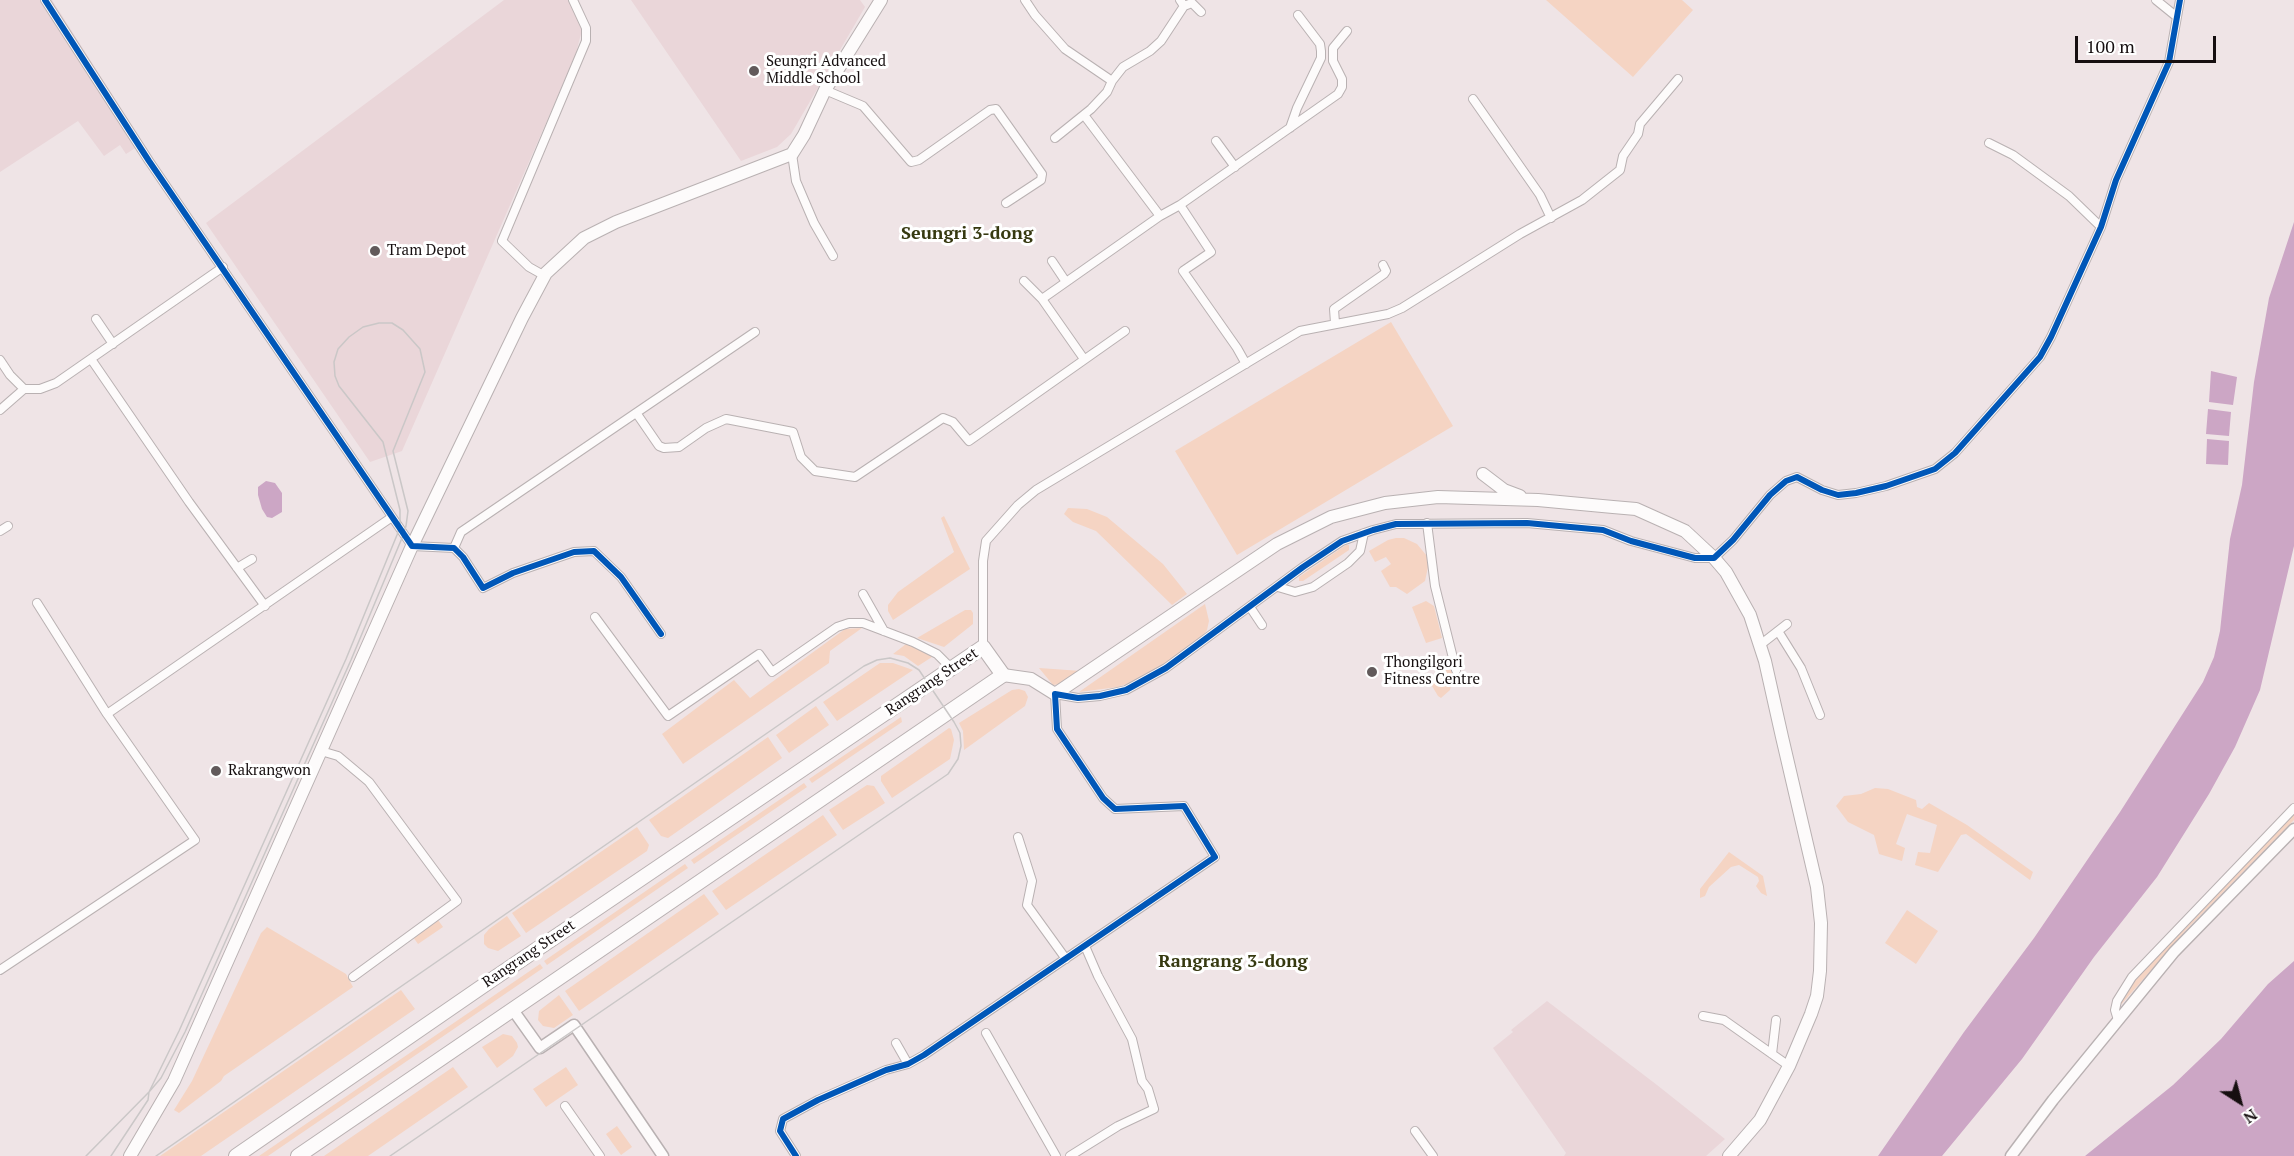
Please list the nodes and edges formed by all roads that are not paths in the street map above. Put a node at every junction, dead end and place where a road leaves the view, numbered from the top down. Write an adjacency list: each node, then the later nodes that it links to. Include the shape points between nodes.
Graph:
1 (45, 0): 31 (street)
2 (573, 0): 32 (street, via 586,28 586,41 498,241)
3 (881, 0): 14 (main road)
4 (1025, 0): 13 (street, via 1065,49)
5 (2156, 0): 10 (street)
6 (2181, 0): 10 (street)
7 (1182, 3): 8 (street, via 1192,3); 13 (street, via 1161,41 1123,68)
8 (1200, 12)
9 (1298, 15): 17 (street, via 1320,44 1321,58)
10 (2177, 17): 27 (street, via 2169,62 2116,180)
11 (1347, 31): 17 (street, via 1332,53 1342,79 1338,94)
12 (1678, 79): 26 (street, via 1640,124 1623,156 1620,171)
13 (1112, 81): 16 (street, via 1107,92)
14 (825, 90): 21 (main road); 23 (street, via 863,106 911,162 996,109 1042,174 1041,180)
15 (1473, 99): 26 (street, via 1540,195)
16 (1084, 115): 18 (street); 25 (street)
17 (1290, 128): 22 (street)
18 (1055, 138)
19 (1216, 141): 22 (street)
20 (1989, 143): 27 (street, via 2013,155 2069,196)
21 (792, 154): 28 (street, via 800,191); 32 (main road, via 616,222 584,238)
22 (1235, 167): 24 (street)
23 (1006, 203)
24 (1180, 205): 25 (street); 44 (street, via 1211,252 1183,271)
25 (1160, 216): 34 (street)
26 (1551, 218): 37 (street, via 1402,308)
27 (2101, 227): 55 (street, via 2040,357 1955,453 1935,469 1856,493 1838,495 1797,477 1786,481)
28 (833, 256)
29 (1052, 261): 34 (street)
30 (1383, 265): 37 (street, via 1384,274 1334,309)
31 (223, 267): 40 (street); 50 (street)
32 (544, 276): 53 (main road)
33 (1024, 282): 35 (street)
34 (1066, 282): 35 (street)
35 (1042, 299): 42 (street)
36 (96, 319): 40 (street)
37 (1335, 323): 44 (street, via 1300,331)
38 (1125, 331): 42 (street)
39 (755, 332): 47 (street)
40 (113, 344): 41 (street)
41 (92, 359): 45 (street, via 56,384); 57 (street)
42 (1084, 359): 47 (street, via 969,441 953,422 943,418 855,477 815,471 801,457 793,432 726,419 679,447 664,448)
43 (0, 360): 45 (street)
44 (1246, 364): 70 (street, via 1036,490 1004,519 986,542)
45 (24, 389): 46 (street)
46 (0, 410)
47 (637, 414): 54 (street, via 461,532)
48 (1483, 474): 49 (main road, via 1504,490)
49 (1538, 500): 55 (main road, via 1636,509 1685,531); 74 (main road, via 1410,499 1331,517 1277,544)
50 (392, 516): 53 (street); 61 (street)
51 (1427, 523): 52 (street, via 1396,524); 55 (street, via 1527,523 1603,530 1695,558); 72 (street, via 1435,586)
52 (1364, 533): 58 (street, via 1342,541); 58 (street, via 1360,551 1313,587 1295,592)
53 (412, 546): 54 (street); 77 (main road)
54 (454, 548): 68 (street, via 483,588 574,552 594,551 621,577)
55 (1714, 558): 69 (main road, via 1738,591)
56 (252, 559): 57 (street)
57 (237, 568): 61 (street)
58 (1278, 587): 62 (street)
59 (863, 594): 66 (street)
60 (37, 603): 75 (street)
61 (265, 606): 75 (street)
62 (1250, 607): 65 (street); 74 (street, via 1166,668 1126,690 1078,698)
63 (596, 617): 66 (street, via 668,716 759,654 772,672 837,627 863,623)
64 (1787, 624): 67 (street)
65 (1262, 625)
66 (884, 631): 71 (street, via 937,654)
67 (1778, 631): 69 (street); 76 (street, via 1801,668)
68 (661, 634)
69 (1760, 645): 93 (main road, via 1817,887 1821,923 1817,996)
70 (983, 647): 71 (main road, Rangrang Street); 73 (main road, Rangrang Street)
71 (951, 669): 97 (main road, Rangrang Street)
72 (1456, 670)
73 (1002, 675): 74 (main road, via 1031,680); 85 (main road)
74 (1055, 694): 81 (street, via 1057,729 1103,798 1115,809 1184,806 1215,857)
75 (107, 714): 83 (street, via 195,840)
76 (1820, 715)
77 (321, 751): 84 (street, via 338,756 369,782 457,901); 96 (main road, via 174,1081)
78 (2294, 808): 88 (street, via 2132,977 2117,1001)
79 (2294, 829): 88 (street, via 2174,952)
80 (1018, 837): 82 (street, via 1032,881 1027,905)
81 (1085, 946): 82 (street); 103 (street, via 1132,1039 1142,1081 1154,1108)
82 (1066, 959): 92 (street)
83 (0, 970)
84 (353, 977)
85 (513, 1010): 98 (main road); 100 (street, via 540,1048 573,1025)
86 (1703, 1016): 91 (street, via 1724,1020)
87 (1776, 1020): 91 (street)
88 (2118, 1020): 106 (street)
89 (986, 1033): 102 (street)
90 (896, 1043): 92 (street)
91 (1772, 1054): 93 (street)
92 (908, 1065): 101 (street, via 886,1070 783,1119 780,1131)
93 (1789, 1066): 105 (main road, via 1760,1120)
94 (565, 1106): 99 (street)
95 (1414, 1131): 104 (street)
96 (130, 1156)
97 (236, 1156)
98 (298, 1156)
99 (600, 1156)
100 (663, 1156)
101 (796, 1156)
102 (1056, 1156)
103 (1070, 1156)
104 (1433, 1156)
105 (1729, 1156)
106 (2011, 1156)

